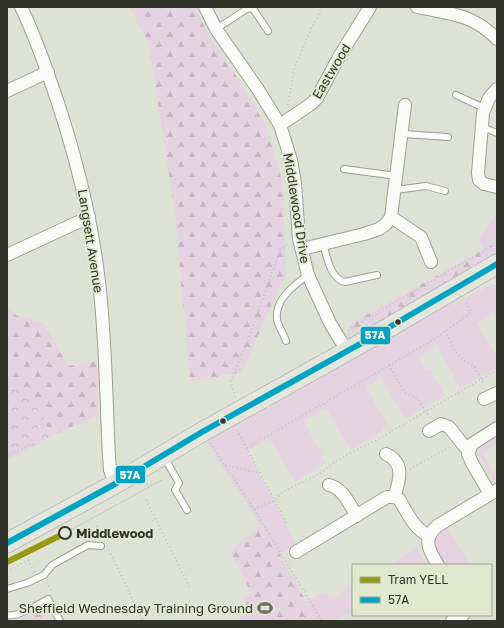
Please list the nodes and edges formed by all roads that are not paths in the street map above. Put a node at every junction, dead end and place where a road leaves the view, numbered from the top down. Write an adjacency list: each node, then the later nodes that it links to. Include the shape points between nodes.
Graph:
1 (21, 7): 8 (street, Langsett Avenue)
2 (205, 7): 5 (street, Middlewood Drive)
3 (370, 7): 14 (street, Eastwood, via 317,98)
4 (417, 7): 7 (street, via 466,17 477,22)
5 (216, 29): 6 (lane, via 251,8); 14 (street, Middlewood Drive)
6 (268, 31)
7 (497, 39)
8 (48, 72): 10 (street); 24 (street, Langsett Avenue, via 70,138)
9 (497, 89): 13 (street)
10 (7, 91)
11 (456, 95): 13 (lane)
12 (405, 105): 17 (street)
13 (484, 108): 15 (street)
14 (280, 125): 26 (street, Middlewood Drive, via 291,160)
15 (482, 127): 16 (lane); 21 (street, via 479,180)
16 (497, 133)
17 (402, 134): 18 (lane); 20 (street)
18 (448, 137)
19 (344, 169): 20 (lane)
20 (397, 176): 22 (street)
21 (497, 187)
22 (395, 190): 23 (lane, via 426,186); 25 (street)
23 (445, 191)
24 (89, 217): 28 (street); 40 (street, Langsett Avenue, via 99,282 105,356 109,464)
25 (391, 217): 27 (street, via 379,229); 29 (street, via 421,237)
26 (300, 244): 27 (street); 31 (street, Middlewood Drive)
27 (323, 244): 32 (lane, via 333,273 340,281)
28 (7, 255)
29 (431, 262)
30 (497, 264): 34 (main road, via 458,287)
31 (308, 275): 33 (lane, via 292,287 279,304 277,320); 34 (street, Middlewood Drive)
32 (377, 275)
33 (286, 341)
34 (342, 344): 39 (main road, via 235,414)
35 (497, 428): 37 (street, via 472,444)
36 (432, 429): 37 (street, via 446,424)
37 (464, 445): 42 (street, via 472,463)
38 (386, 454): 43 (street, via 394,458 399,470)
39 (163, 456): 40 (main road); 44 (lane, via 178,483 175,490)
40 (115, 484): 47 (main road)
41 (329, 485): 45 (street, via 341,491)
42 (494, 492): 46 (street, via 437,526)
43 (394, 497): 45 (street, via 387,497); 46 (street, via 399,499 422,533)
44 (187, 510)
45 (357, 516): 49 (street)
46 (429, 536): 50 (street, via 429,550)
47 (7, 543)
48 (104, 545): 51 (lane, via 88,545 52,564 41,577)
49 (296, 552)
50 (437, 564)
51 (7, 589)
52 (7, 615): 54 (lane, via 18,614 48,599)
53 (462, 616): 55 (street)
54 (60, 621)
55 (452, 621)

